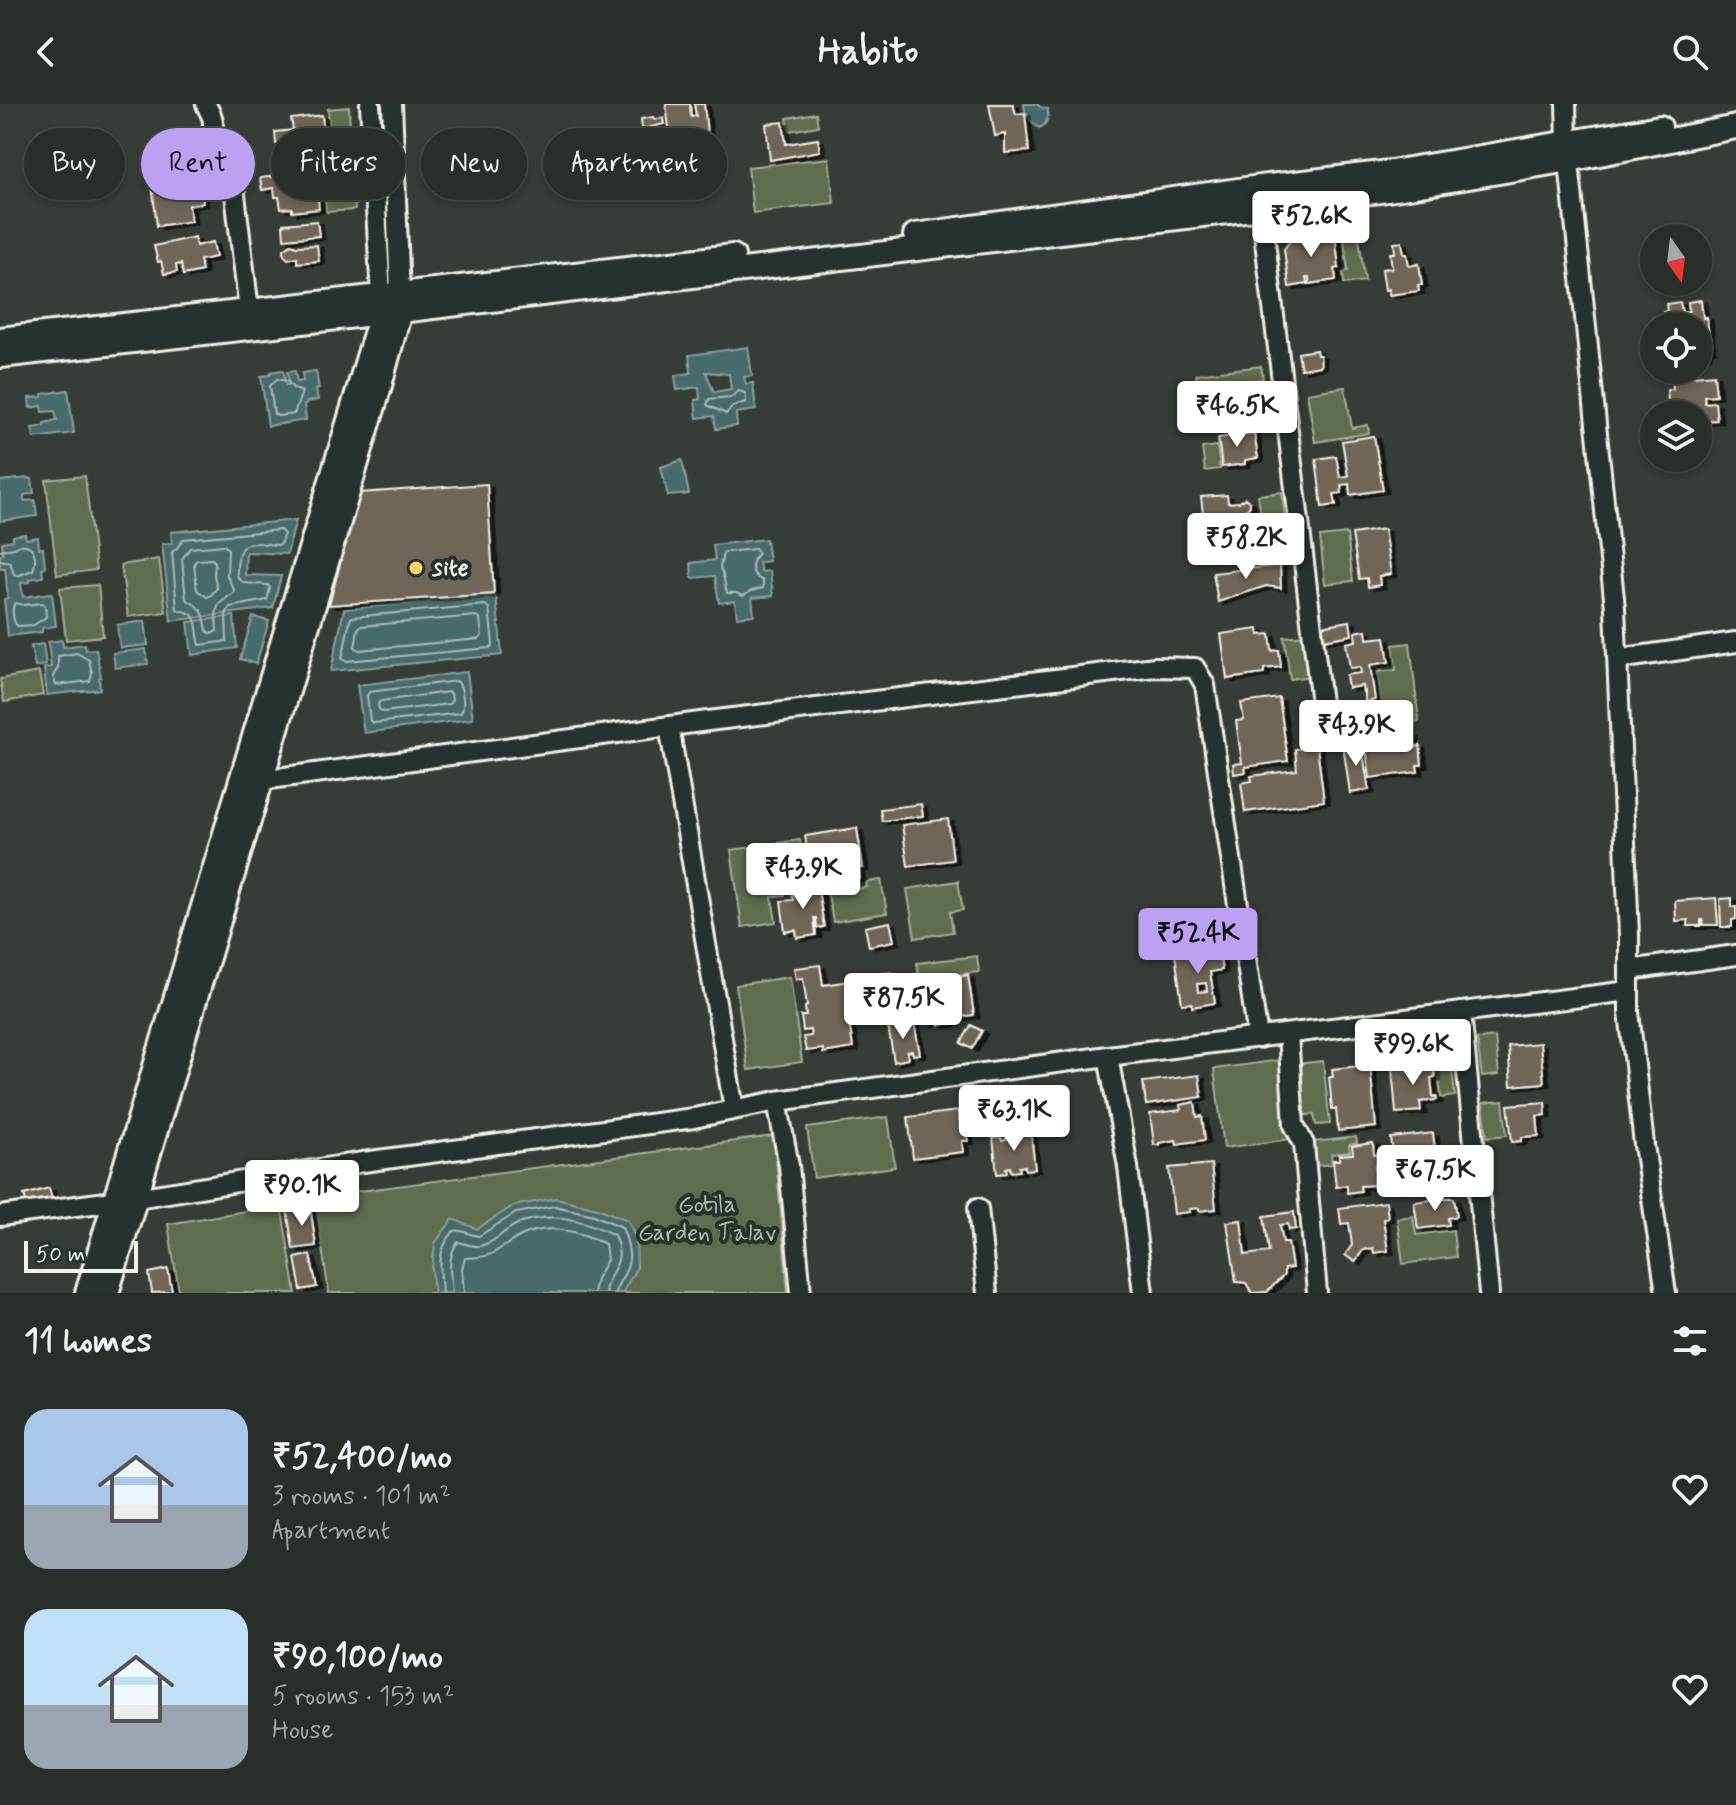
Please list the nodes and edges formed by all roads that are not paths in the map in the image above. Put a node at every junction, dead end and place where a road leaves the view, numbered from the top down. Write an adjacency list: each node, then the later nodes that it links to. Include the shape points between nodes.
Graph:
1 (206, 104): 10 (street, via 214,120 213,159 232,170)
2 (370, 104): 9 (street)
3 (392, 104): 9 (street)
4 (1566, 104): 7 (street)
5 (1736, 112): 7 (main road)
6 (1736, 127): 7 (main road)
7 (1568, 151): 8 (main road, via 1415,186); 9 (main road); 14 (street)
8 (1261, 208): 9 (main road); 16 (street)
9 (390, 303): 10 (main road); 12 (main road); 17 (main road, via 379,389); 27 (main road, via 374,338)
10 (249, 310): 11 (main road)
11 (0, 339)
12 (0, 356)
13 (1736, 642): 14 (street)
14 (1618, 659): 19 (street)
15 (669, 726): 17 (street); 23 (street, via 1155,667 1195,668 1205,685); 26 (street)
16 (1325, 736)
17 (262, 780): 27 (main road)
18 (1736, 955): 19 (street)
19 (1629, 970): 20 (street)
20 (1629, 991): 21 (street); 37 (street, via 1640,1118)
21 (1461, 1012): 22 (street); 36 (street)
22 (1288, 1034): 23 (street); 35 (street, via 1294,1125 1304,1144)
23 (1258, 1038): 24 (street)
24 (1108, 1056): 25 (street); 34 (street)
25 (777, 1101): 26 (street); 32 (street)
26 (734, 1109): 27 (street)
27 (126, 1200): 29 (street); 30 (main road); 31 (main road)
28 (978, 1208): 33 (street)
29 (0, 1216)
30 (87, 1293)
31 (107, 1293)
32 (801, 1293)
33 (987, 1293)
34 (1143, 1293)
35 (1317, 1293)
36 (1489, 1293)
37 (1666, 1293)

